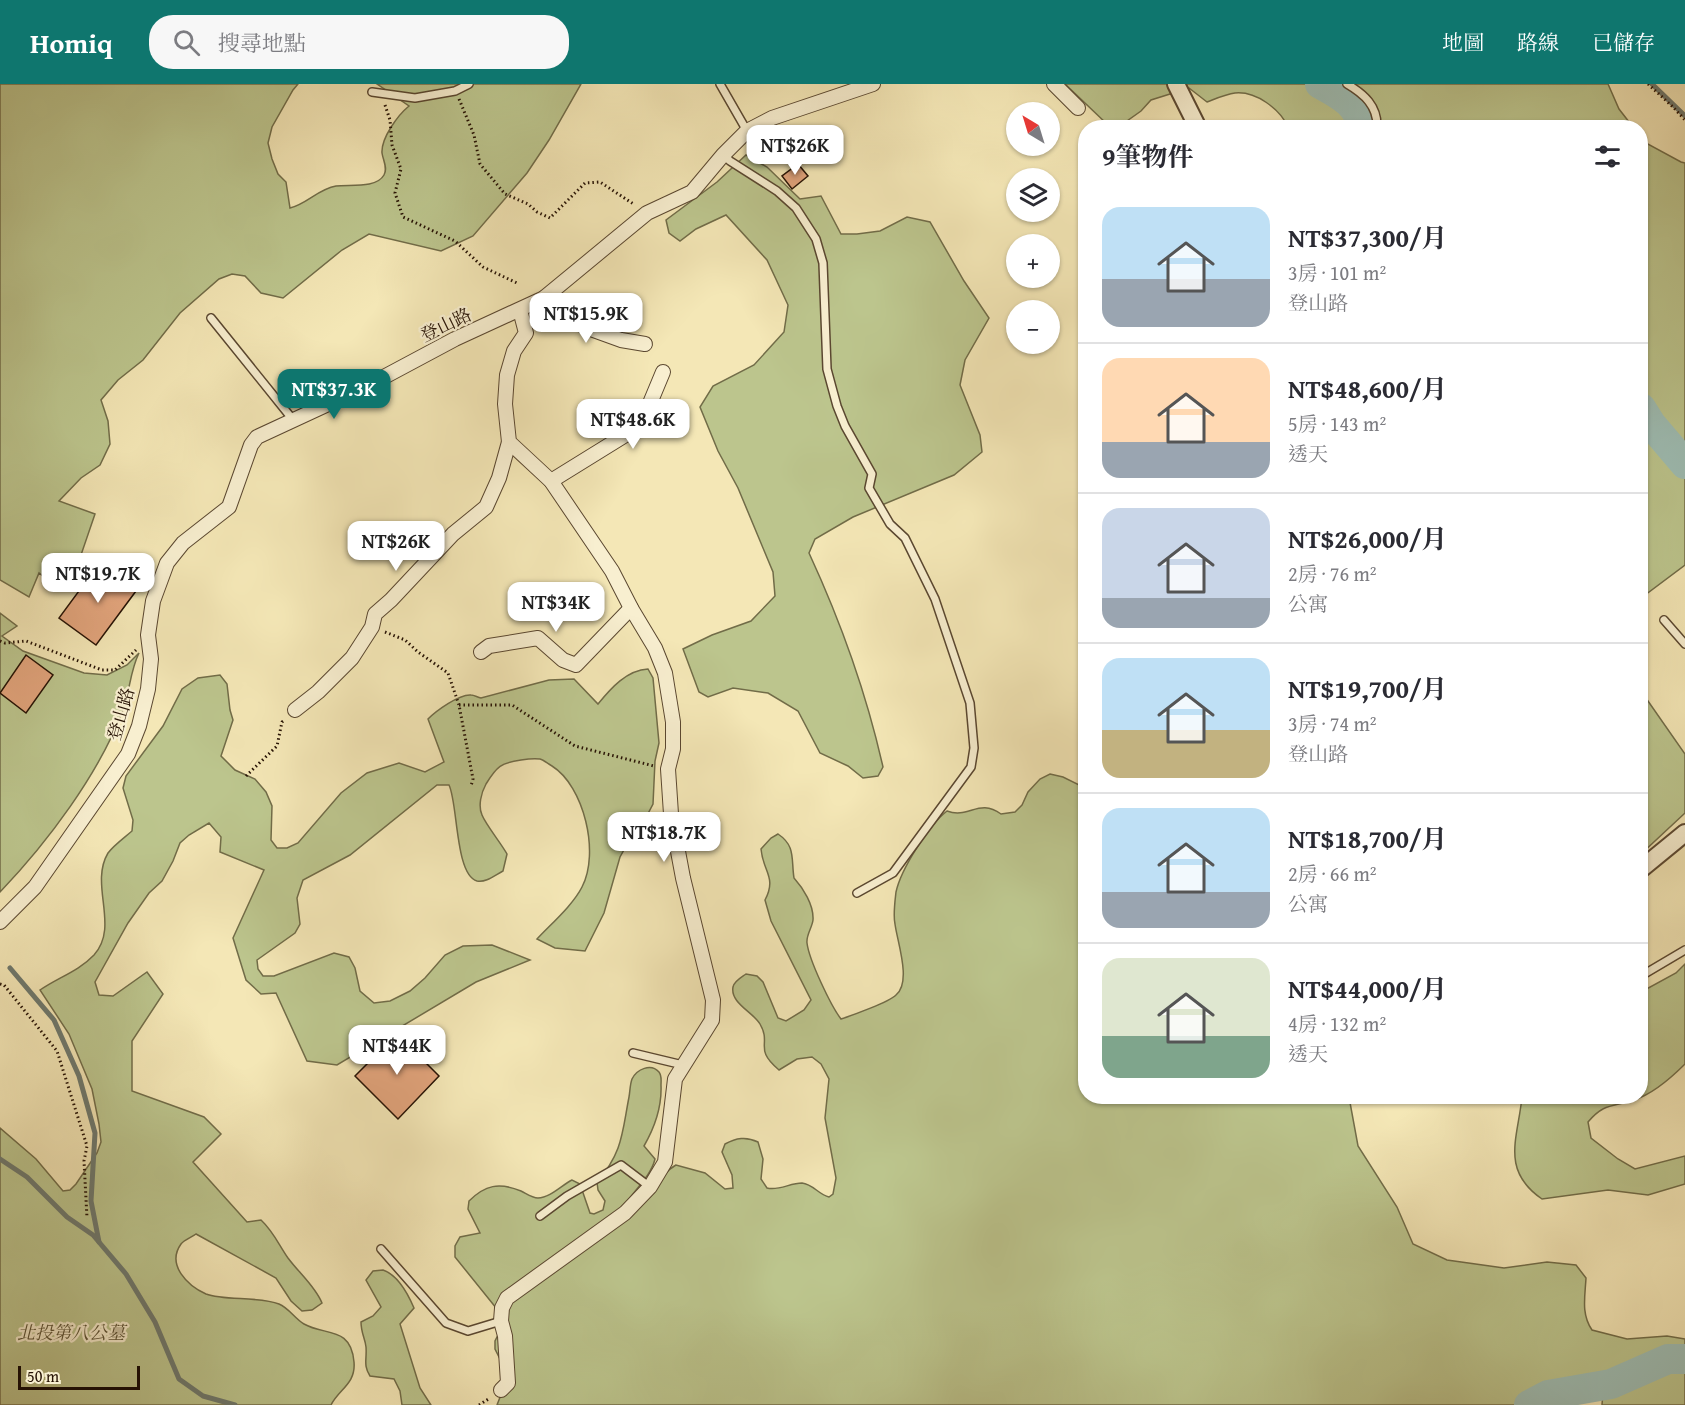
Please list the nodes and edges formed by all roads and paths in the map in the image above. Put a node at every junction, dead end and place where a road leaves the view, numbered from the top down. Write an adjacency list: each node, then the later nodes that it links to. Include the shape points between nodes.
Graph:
1 (469, 84): 8 (lane)
2 (720, 84): 15 (lane)
3 (873, 84): 15 (street, 登山路, via 772,117)
4 (1054, 84): 11 (street)
5 (1176, 84): 12 (street)
6 (1347, 84): 13 (lane, via 1371,102)
7 (1648, 84): 14 (path)
8 (455, 91): 10 (lane, via 415,98); 17 (path, via 474,135 480,164 505,194 550,218 585,183 600,182)
9 (372, 92): 10 (lane)
10 (380, 92): 18 (path, via 401,169 395,193 403,217 455,241 483,267)
11 (1078, 108)
12 (1194, 120)
13 (1376, 120)
14 (1685, 120)
15 (747, 131): 16 (street, 登山路)
16 (723, 155): 17 (street, 登山路, via 692,192); 41 (lane, via 783,196 796,208 816,239 823,263 827,369 837,406 872,474 869,488 890,524 905,538 935,599 970,703 974,748 971,767 893,873)
17 (647, 213): 19 (street, 登山路)
18 (517, 283)
19 (544, 298): 20 (street, 登山路); 22 (street, via 585,327)
20 (520, 310): 24 (street, 登山路); 25 (street, via 526,333 514,351 507,375)
21 (210, 318): 24 (lane)
22 (645, 344)
23 (663, 372): 26 (street, via 643,420 635,429)
24 (294, 421): 30 (street, 登山路, via 257,437 230,507 183,543 167,563 153,601)
25 (509, 442): 26 (street); 29 (street, via 486,507 453,534 375,614)
26 (551, 481): 27 (street, via 612,571)
27 (631, 608): 33 (street, via 576,665 563,660 538,638 489,646); 36 (street, via 665,673 673,722)
28 (1664, 620): 32 (lane)
29 (372, 627): 34 (path, via 405,640 448,673); 35 (street, via 352,658)
30 (148, 635): 31 (path, via 115,670 102,670 26,641); 42 (street, 登山路, via 148,689 140,726 128,754 35,887)
31 (0, 641)
32 (1685, 644)
33 (481, 652)
34 (459, 705): 36 (path, via 512,705 575,746); 38 (path)
35 (295, 710): 37 (path, via 282,722 277,746)
36 (668, 770): 47 (street, via 671,814 683,878 713,1000 712,1020)
37 (246, 776)
38 (471, 786)
39 (1685, 833): 40 (street)
40 (1648, 863)
41 (857, 893)
42 (0, 922)
43 (1685, 951): 44 (lane)
44 (1648, 972)
45 (0, 984): 50 (path, via 57,1051 87,1146)
46 (633, 1053): 47 (lane)
47 (682, 1065): 48 (street, via 675,1079 665,1162)
48 (650, 1187): 49 (lane, via 621,1165); 52 (street, via 625,1212 507,1298)
49 (540, 1216)
50 (87, 1218)
51 (381, 1249): 52 (lane, via 446,1323 468,1331)
52 (501, 1321): 53 (street, via 508,1383)
53 (501, 1390)

